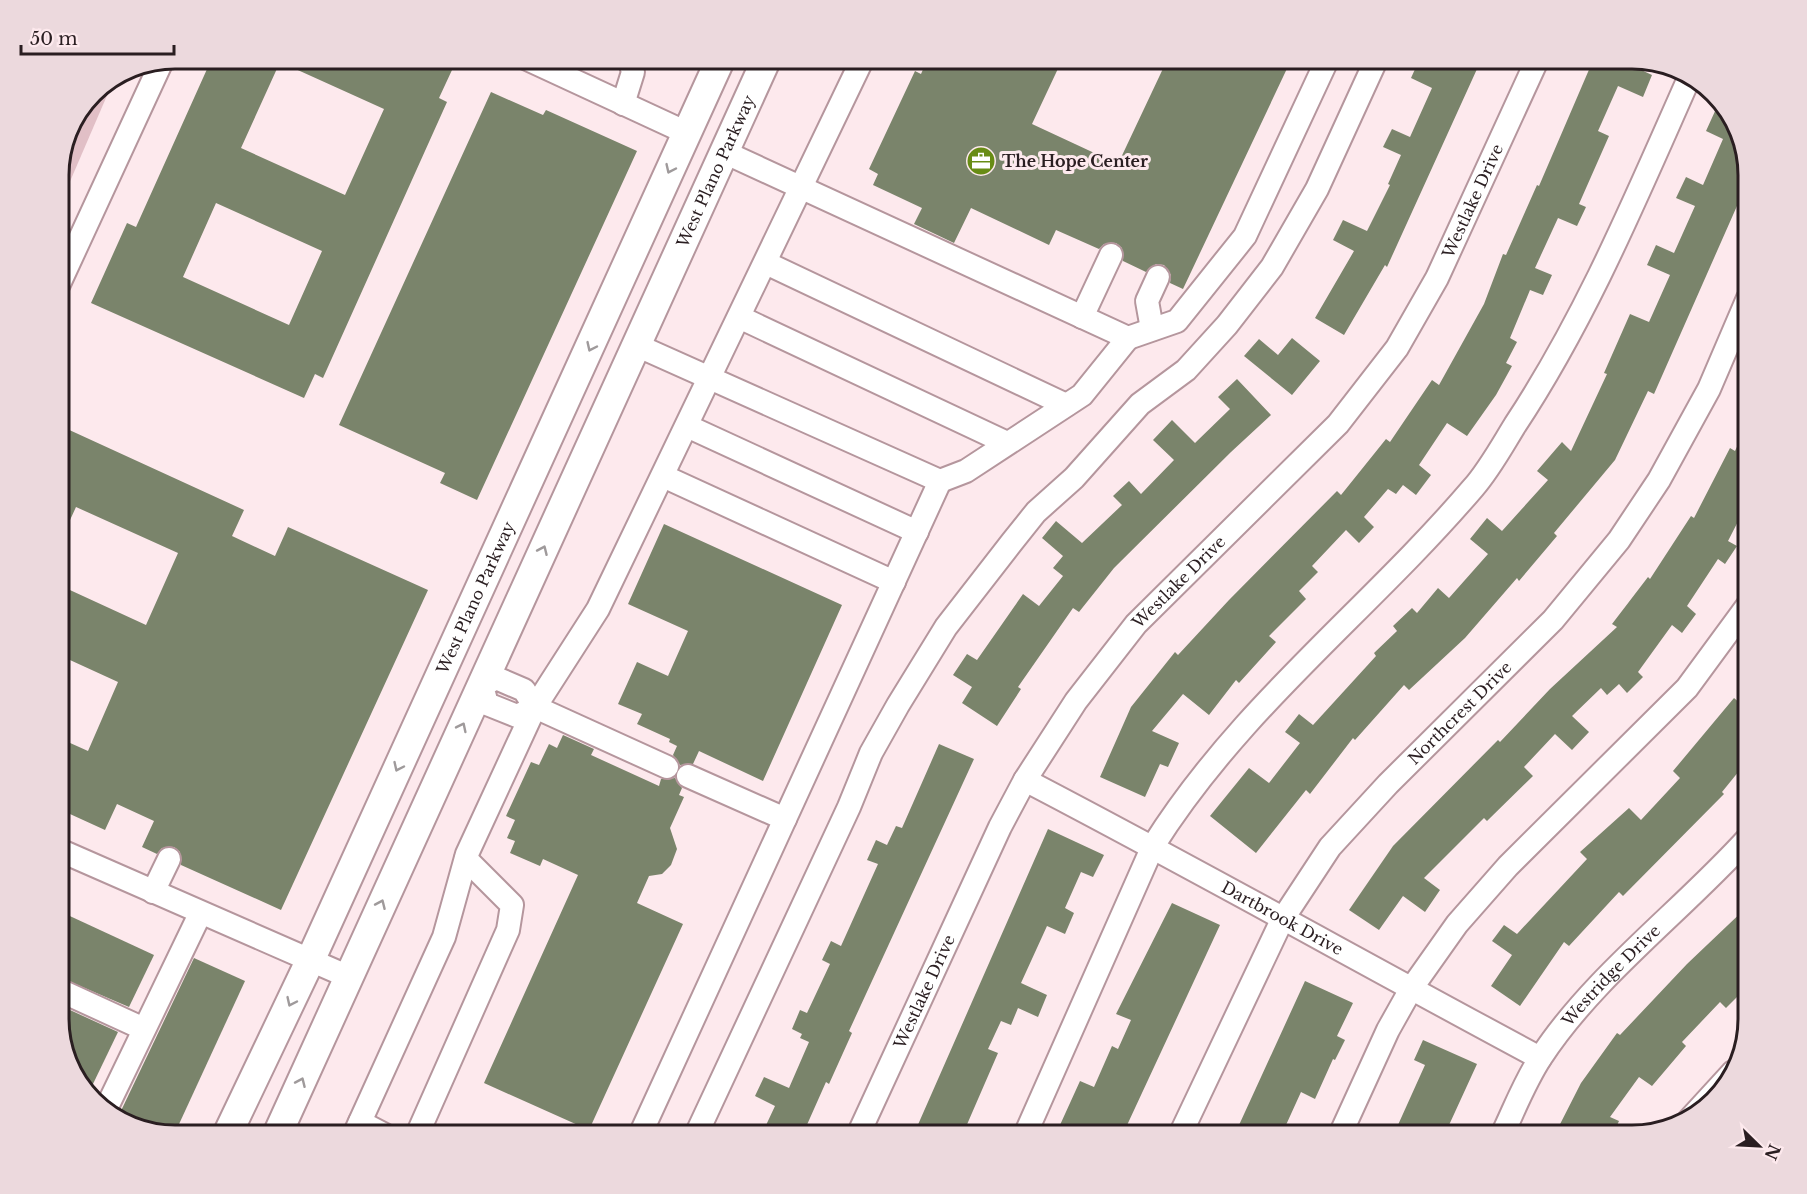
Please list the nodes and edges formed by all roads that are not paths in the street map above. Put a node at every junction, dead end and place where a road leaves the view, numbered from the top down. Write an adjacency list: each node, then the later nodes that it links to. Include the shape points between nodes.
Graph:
1 (548, 69): 12 (street)
2 (632, 69): 12 (street)
3 (716, 69): 13 (main road, West Plano Parkway)
4 (724, 69): 14 (main road, via 706,124)
5 (762, 69): 14 (main road, West Plano Parkway)
6 (858, 69): 15 (street)
7 (1323, 69): 23 (street, via 1245,236 1177,321)
8 (1372, 69): 60 (street, via 1317,189 1272,267 1186,370 1140,404 1074,478 1036,512 946,627 871,753)
9 (1533, 69): 38 (street, Westlake Drive, via 1437,278 1397,348 1338,424 1136,624 1076,700)
10 (158, 71): 17 (street)
11 (1686, 84): 40 (street, via 1552,369 1475,487 1294,671 1215,758)
12 (623, 104): 13 (street)
13 (687, 133): 35 (main road, West Plano Parkway, one-way to 35)
14 (721, 158): 15 (street); 25 (main road, West Plano Parkway)
15 (801, 188): 18 (street); 21 (street)
16 (1111, 255): 21 (street)
17 (69, 263)
18 (766, 263): 20 (street); 27 (street)
19 (1158, 277): 23 (street, via 1147,301)
20 (739, 317): 26 (street); 29 (street)
21 (1082, 317): 24 (street)
22 (1738, 323): 47 (street, Northcrest Drive, via 1709,389 1659,480 1619,540 1553,620 1330,847)
23 (1152, 329): 24 (street)
24 (1128, 338): 27 (street, via 1082,395)
25 (636, 345): 26 (street); 36 (main road, West Plano Parkway, one-way to 25)
26 (710, 378): 28 (street); 31 (street)
27 (1066, 405): 29 (street)
28 (687, 426): 30 (street); 32 (street)
29 (1007, 442): 31 (street, via 966,471)
30 (663, 476): 33 (street); 37 (street, via 598,609)
31 (940, 481): 32 (street)
32 (917, 532): 33 (street)
33 (894, 582): 39 (street)
34 (1738, 620): 50 (street, via 1687,688 1508,866 1457,924)
35 (440, 676): 36 (main road); 48 (main road, West Plano Parkway, one-way to 48)
36 (482, 686): 37 (street, via 496,678 524,690); 49 (main road, West Plano Parkway, one-way to 36)
37 (535, 707): 39 (street); 44 (street)
38 (1025, 780): 40 (street, Dartbrook Drive); 61 (street, Westlake Drive, via 1000,826)
39 (785, 819): 59 (street)
40 (1153, 846): 47 (street, Dartbrook Drive); 62 (street)
41 (1738, 850): 53 (street, Westridge Drive, via 1574,1013)
42 (69, 854): 45 (street)
43 (169, 859): 45 (street)
44 (466, 860): 57 (street, via 444,937); 58 (street, via 512,905 508,930)
45 (153, 892): 46 (street)
46 (200, 914): 48 (street); 52 (street)
47 (1282, 920): 50 (street, Dartbrook Drive); 63 (street, Northcrest Drive)
48 (310, 961): 49 (street); 55 (main road, West Plano Parkway, one-way to 55)
49 (349, 977): 56 (main road, West Plano Parkway, one-way to 49)
50 (1411, 989): 53 (street, Dartbrook Drive); 64 (street)
51 (69, 995): 52 (street)
52 (144, 1029): 54 (street)
53 (1540, 1058): 65 (street, Westridge Drive)
54 (109, 1102)
55 (232, 1125)
56 (282, 1125)
57 (359, 1125)
58 (422, 1125)
59 (645, 1125)
60 (701, 1125)
61 (863, 1125)
62 (1030, 1125)
63 (1185, 1125)
64 (1345, 1125)
65 (1507, 1125)

